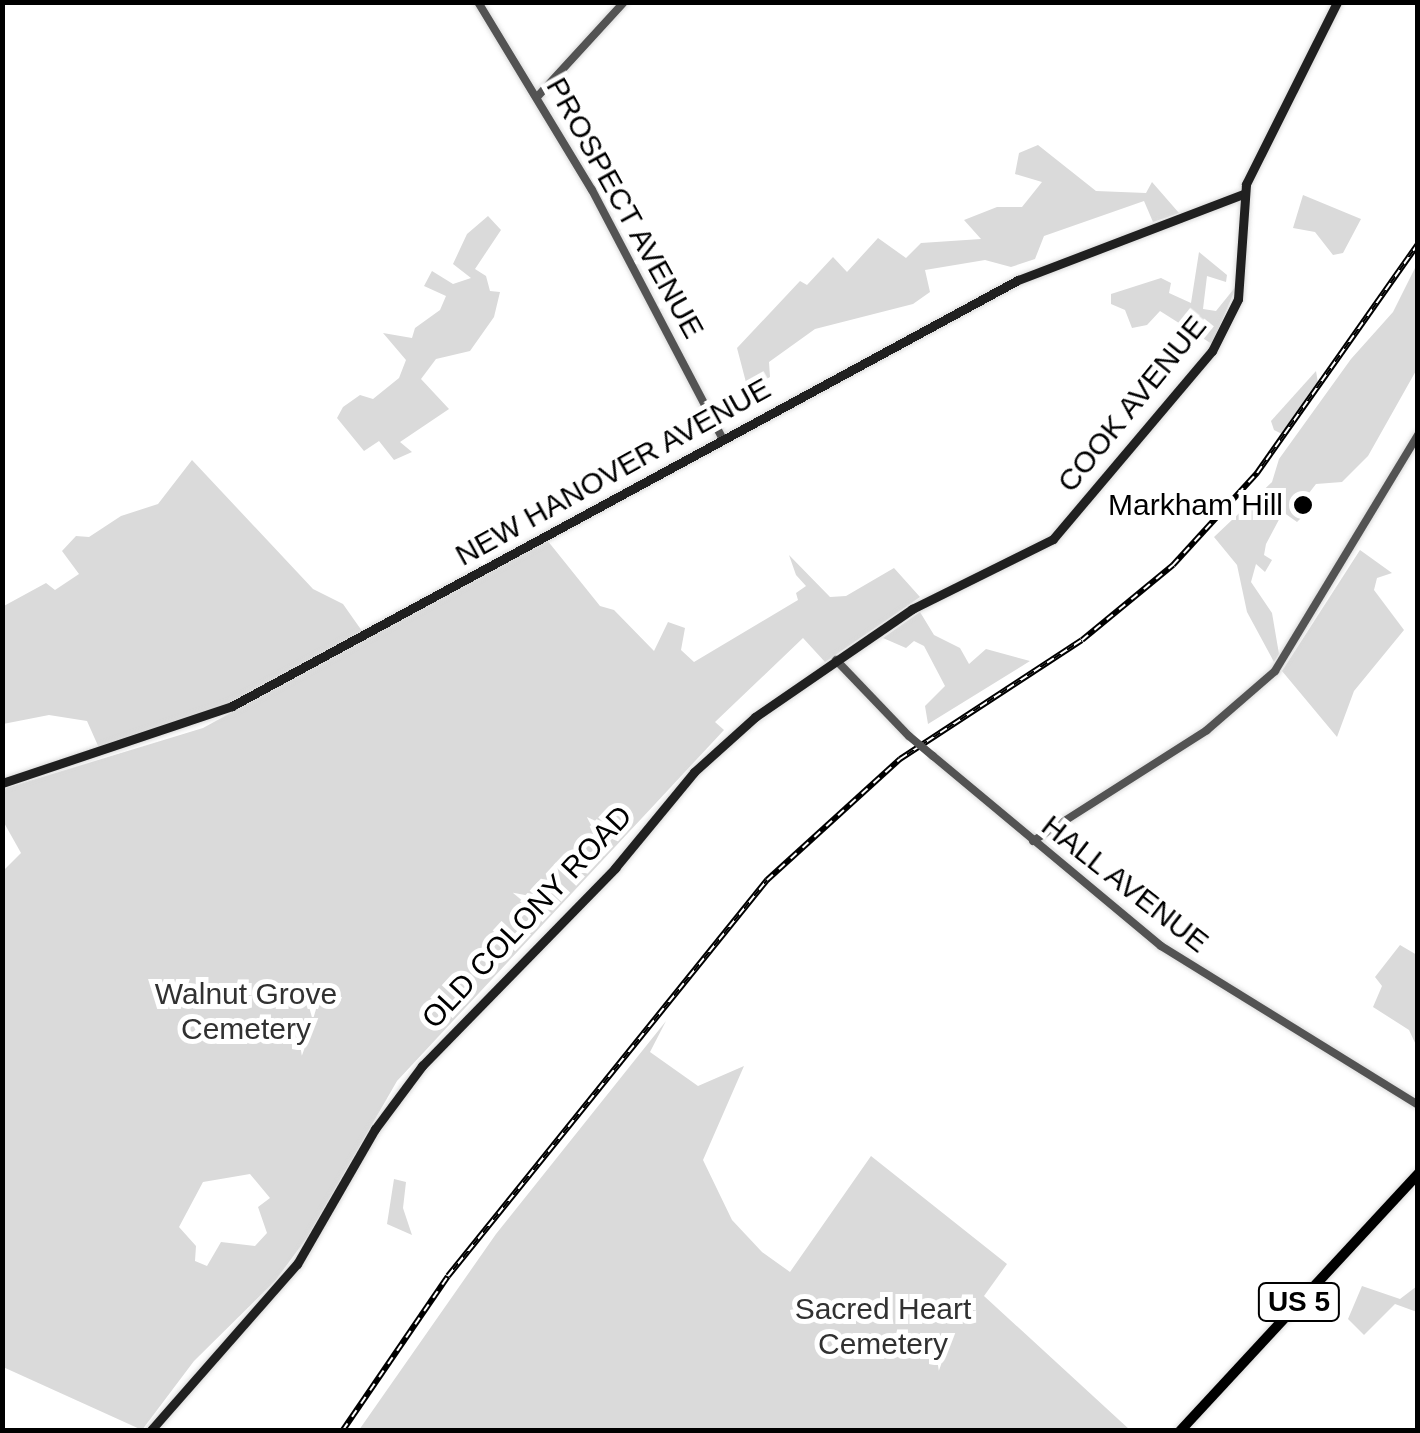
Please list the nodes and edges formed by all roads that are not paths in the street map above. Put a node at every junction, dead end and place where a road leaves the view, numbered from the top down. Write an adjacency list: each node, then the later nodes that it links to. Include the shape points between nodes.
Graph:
1 (478, 2): 4 (street, PROSPECT AVENUE)
2 (624, 2): 4 (street)
3 (1337, 2): 5 (main road, COOK AVENUE)
4 (538, 96): 7 (street, PROSPECT AVENUE, via 639,273)
5 (1243, 194): 7 (main road, NEW HANOVER AVENUE, via 1030,274); 8 (main road, COOK AVENUE, via 1240,280 1228,327)
6 (1418, 434): 11 (street, via 1275,671 1207,730)
7 (723, 440): 10 (main road, NEW HANOVER AVENUE, via 232,706)
8 (1042, 548): 9 (main road, OLD COLONY ROAD, via 929,598)
9 (836, 660): 11 (street, HALL AVENUE, bridge, via 909,736); 14 (main road, OLD COLONY ROAD, via 714,752 609,875 438,1048 375,1128 297,1264)
10 (2, 783)
11 (1033, 842): 12 (street, HALL AVENUE, via 1161,946)
12 (1418, 1105)
13 (1418, 1174): 15 (main road, US 5)
14 (151, 1430)
15 (1180, 1430)

